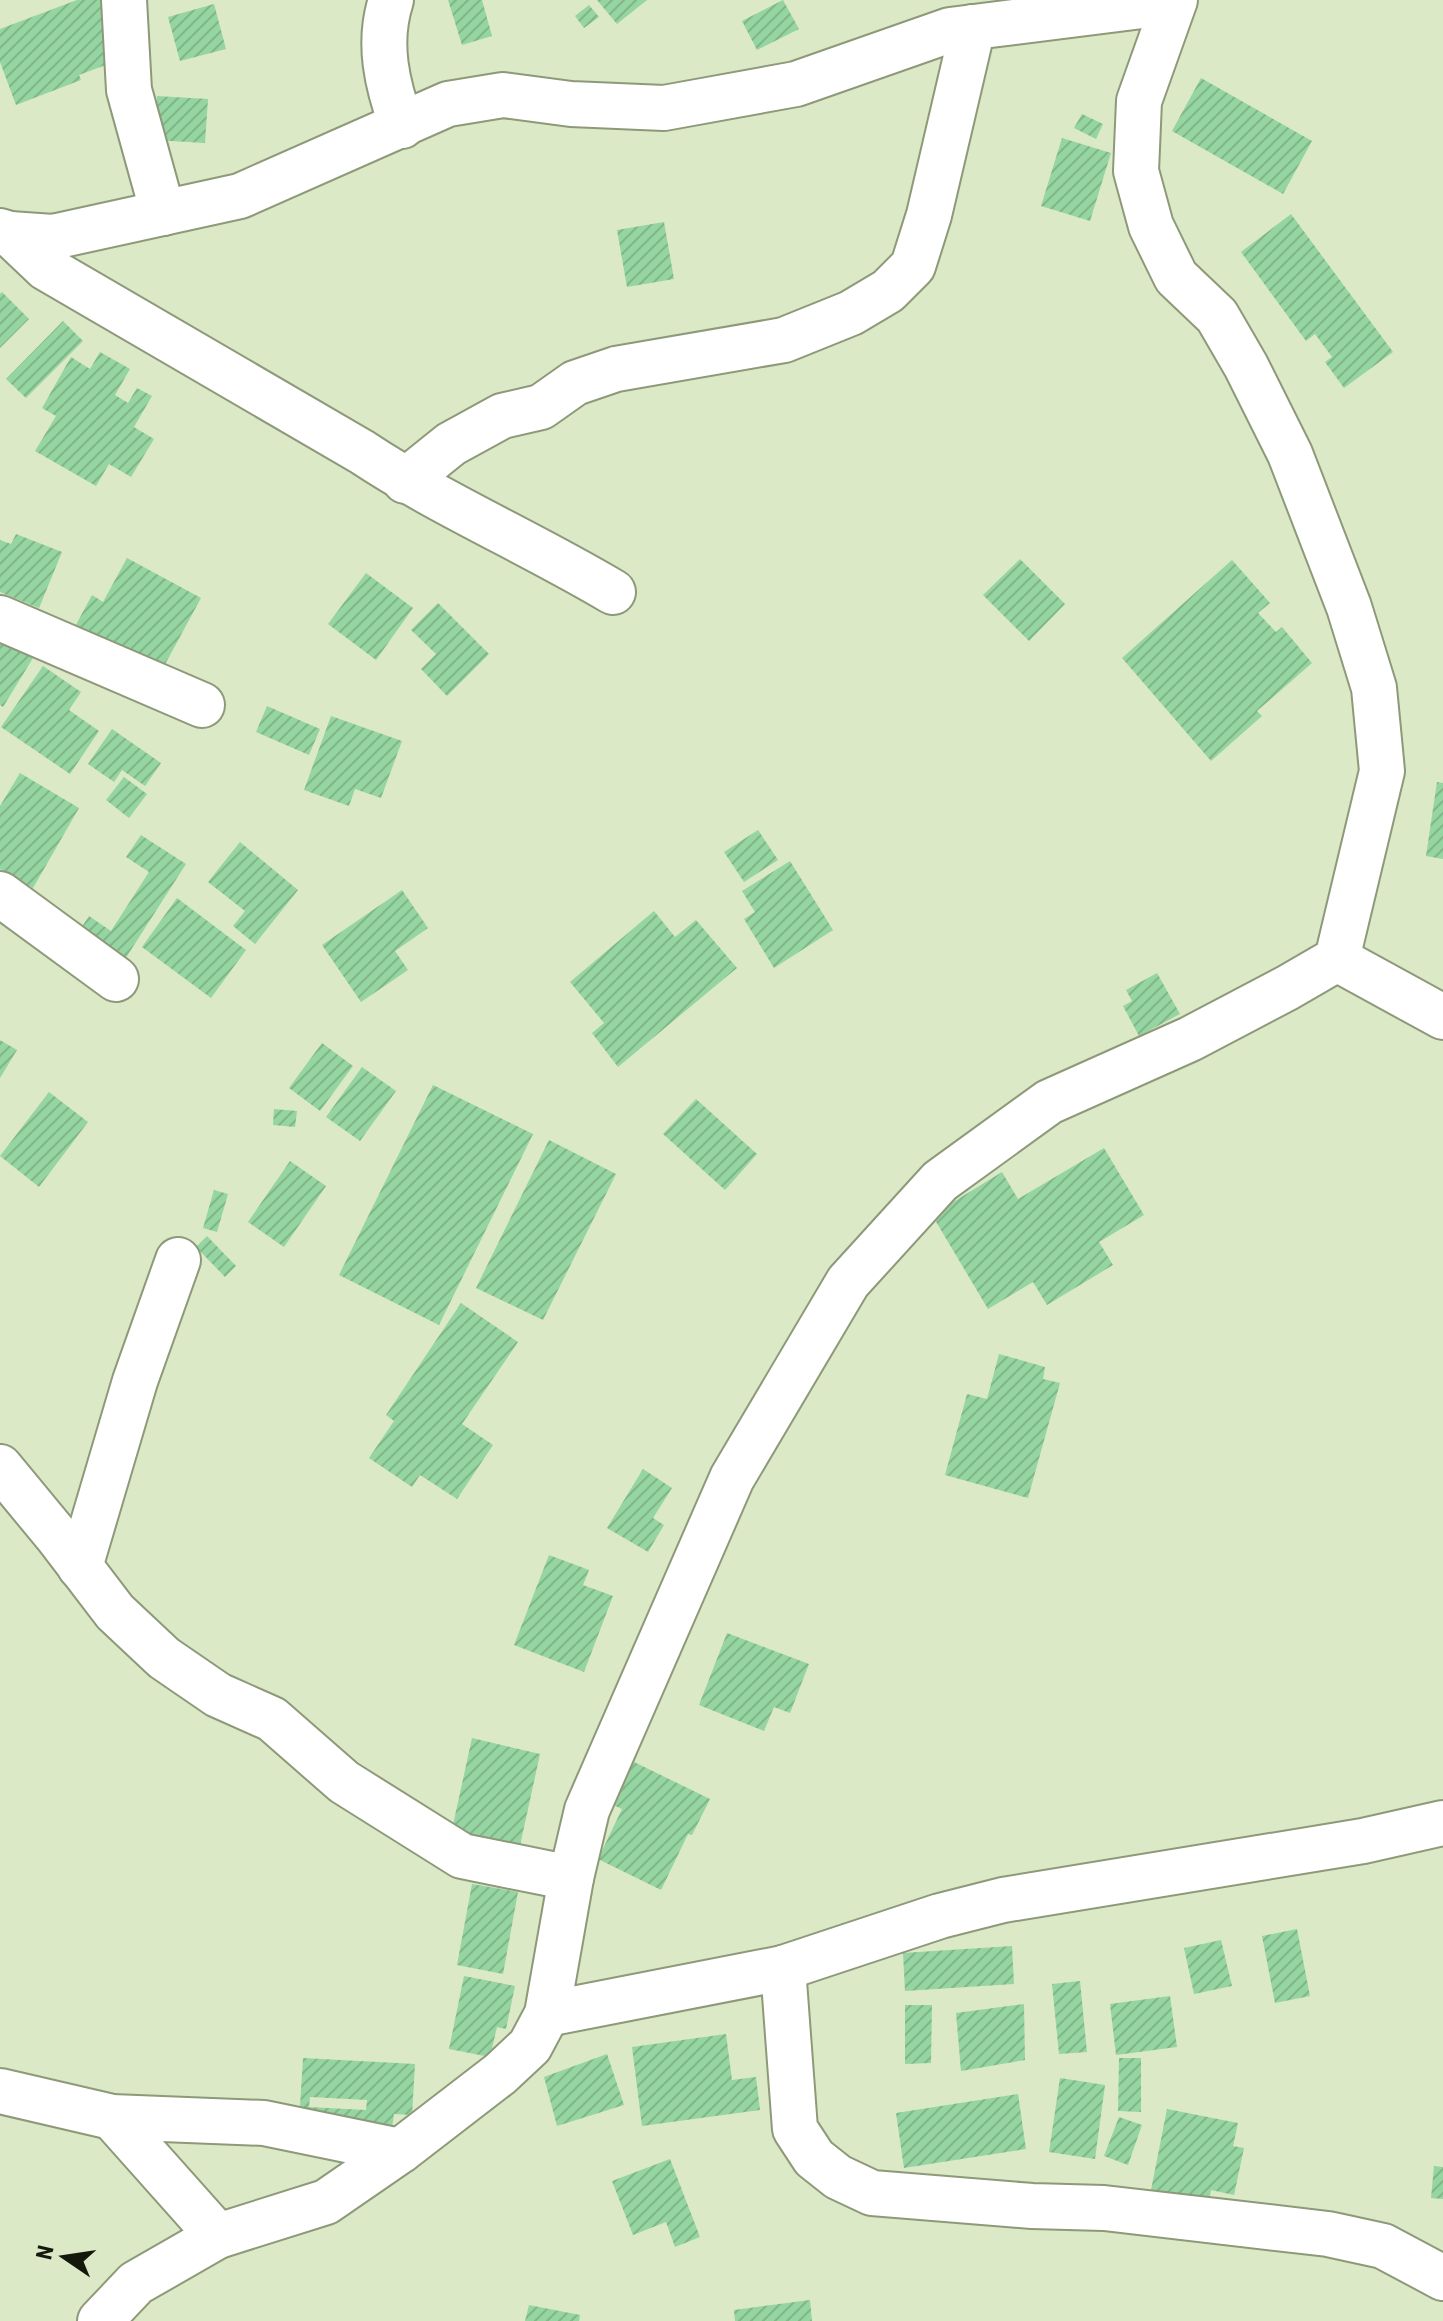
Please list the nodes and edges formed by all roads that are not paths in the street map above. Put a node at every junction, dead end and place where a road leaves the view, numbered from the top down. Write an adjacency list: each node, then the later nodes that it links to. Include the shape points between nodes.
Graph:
1 (124, 0): 6 (street, via 129,90)
2 (391, 0): 5 (street, via 383,47 387,87)
3 (1175, 1): 4 (street); 13 (street, via 1139,101 1136,171 1151,226 1176,277 1217,316 1290,454 1374,688 1382,771)
4 (973, 27): 5 (street, via 950,30 796,84 664,108 503,95 448,104); 8 (street, via 913,266 888,291 851,313 784,340 616,369 575,383 541,407 502,416 451,444)
5 (402, 126): 6 (street, via 240,196)
6 (163, 213): 7 (street, via 53,237)
7 (5, 233): 8 (street, via 46,268)
8 (405, 481): 9 (street)
9 (613, 592)
10 (0, 618): 11 (street)
11 (202, 705)
12 (0, 894): 14 (street)
13 (1337, 959): 15 (street); 20 (street, via 1190,1039 1049,1102 940,1181 848,1282 732,1478 587,1810)
14 (116, 979)
15 (1443, 1017)
16 (178, 1260): 18 (street, via 135,1381)
17 (0, 1467): 18 (street)
18 (80, 1567): 20 (street, via 115,1612 164,1658 218,1695 272,1719 344,1782 462,1856)
19 (1443, 1823): 21 (street, via 1003,1900)
20 (571, 1878): 22 (street)
21 (783, 1968): 22 (street); 27 (street, via 795,2129 814,2158 872,2193 1104,2208 1328,2234 1383,2246)
22 (547, 2014): 25 (street, via 530,2046 500,2074)
23 (0, 2091): 24 (street)
24 (112, 2117): 25 (street, via 264,2123); 26 (street)
25 (400, 2151): 26 (street, via 326,2202)
26 (218, 2236): 28 (street, via 136,2283)
27 (1443, 2278)
28 (100, 2321)

